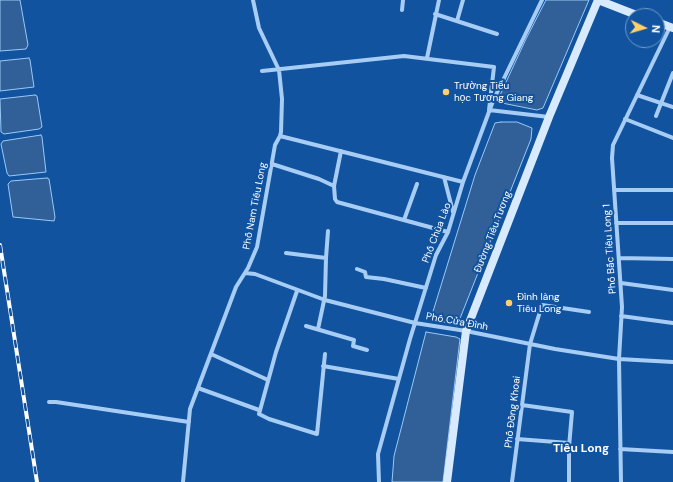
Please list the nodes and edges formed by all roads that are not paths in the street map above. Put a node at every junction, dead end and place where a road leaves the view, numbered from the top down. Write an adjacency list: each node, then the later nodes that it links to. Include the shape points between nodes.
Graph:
1 (253, 0): 14 (street, Phố Nam Tiêu Long, via 259,28)
2 (403, 0): 7 (street)
3 (439, 0): 9 (street)
4 (463, 0): 10 (street)
5 (542, 0): 20 (street, Phố Chùa Lào)
6 (598, 0): 8 (street); 22 (street, Đường Tiêu Tương)
7 (402, 10)
8 (625, 11)
9 (435, 14): 10 (street); 13 (street)
10 (457, 21): 12 (street)
11 (672, 28): 17 (street, Phố Bắc Tiêu Long 1)
12 (497, 34)
13 (427, 58): 14 (street, via 404,56); 20 (street, via 494,67)
14 (279, 70): 15 (street); 24 (street, Phố Nam Tiêu Long, via 282,99)
15 (262, 71)
16 (672, 77): 18 (street)
17 (637, 96): 18 (street); 23 (street, Phố Bắc Tiêu Long 1)
18 (662, 103): 19 (street); 21 (street)
19 (673, 107)
20 (489, 110): 22 (street); 29 (street, Phố Chùa Lào)
21 (656, 116)
22 (549, 117): 57 (street, Đường Tiêu Tương)
23 (625, 120): 25 (street); 32 (street, Phố Bắc Tiêu Long 1, via 613,145)
24 (280, 136): 26 (street); 27 (street, Phố Nam Tiêu Long, via 275,145)
25 (673, 138)
26 (341, 150): 28 (street); 31 (street)
27 (272, 164): 31 (street); 45 (street, Phố Nam Tiêu Long, via 257,247)
28 (444, 176): 29 (street); 34 (street)
29 (463, 182): 34 (street, Phố Chùa Lào)
30 (417, 184): 35 (street)
31 (334, 186): 35 (street, via 337,202)
32 (614, 190): 33 (street); 36 (street, Phố Bắc Tiêu Long 1)
33 (673, 190)
34 (454, 212): 39 (street, Phố Chùa Lào)
35 (404, 220): 39 (street)
36 (616, 223): 37 (street); 42 (street, Phố Bắc Tiêu Long 1)
37 (673, 223)
38 (328, 231): 41 (street)
39 (448, 232): 47 (street, Phố Chùa Lào, via 436,255)
40 (286, 254): 41 (street)
41 (326, 258): 50 (street)
42 (619, 258): 43 (street); 46 (street, Phố Bắc Tiêu Long 1)
43 (673, 259)
44 (357, 269): 47 (street, via 365,272 366,277)
45 (245, 273): 49 (street, Phố Cửa Đình, via 255,274); 60 (street, Phố Nam Tiêu Long, via 236,287)
46 (620, 284): 48 (street); 52 (street, Phố Bắc Tiêu Long 1)
47 (426, 288): 53 (street, Phố Chùa Lào)
48 (673, 290)
49 (297, 291): 50 (street, Phố Cửa Đình); 66 (street)
50 (325, 300): 53 (street, Phố Cửa Đình); 56 (street)
51 (589, 312): 58 (street, Phố Đồng Khoai, via 542,305)
52 (621, 316): 54 (street); 62 (street, Phố Bắc Tiêu Long 1)
53 (415, 323): 57 (street, Phố Cửa Đình); 65 (street, Phố Chùa Lào)
54 (673, 323)
55 (306, 326): 56 (street)
56 (318, 329): 59 (street, via 354,340 353,346)
57 (466, 331): 58 (street, Phố Cửa Đình); 78 (street, Đường Tiêu Tương)
58 (530, 344): 62 (street, Phố Cửa Đình); 69 (street, Phố Đồng Khoai)
59 (367, 350)
60 (211, 354): 66 (street); 67 (street, Phố Nam Tiêu Long)
61 (325, 354): 64 (street)
62 (619, 359): 63 (street, Phố Cửa Đình); 74 (street, Phố Bắc Tiêu Long 1)
63 (673, 362)
64 (323, 366): 65 (street); 70 (street, via 317,434 269,419 259,414)
65 (399, 379): 77 (street, Phố Chùa Lào, via 378,454)
66 (268, 380): 70 (street)
67 (198, 388): 70 (street); 71 (street, Phố Nam Tiêu Long, via 190,409)
68 (49, 402): 71 (street)
69 (522, 406): 72 (street, Phố Đồng Khoai); 73 (street, via 572,412)
70 (259, 410)
71 (189, 422): 76 (street, Phố Nam Tiêu Long)
72 (517, 439): 73 (street); 79 (street, Phố Đồng Khoai)
73 (569, 443): 80 (street)
74 (620, 449): 75 (street); 81 (street, Phố Bắc Tiêu Long 1)
75 (673, 452)
76 (183, 482)
77 (379, 482)
78 (447, 482)
79 (512, 482)
80 (569, 482)
81 (621, 482)

